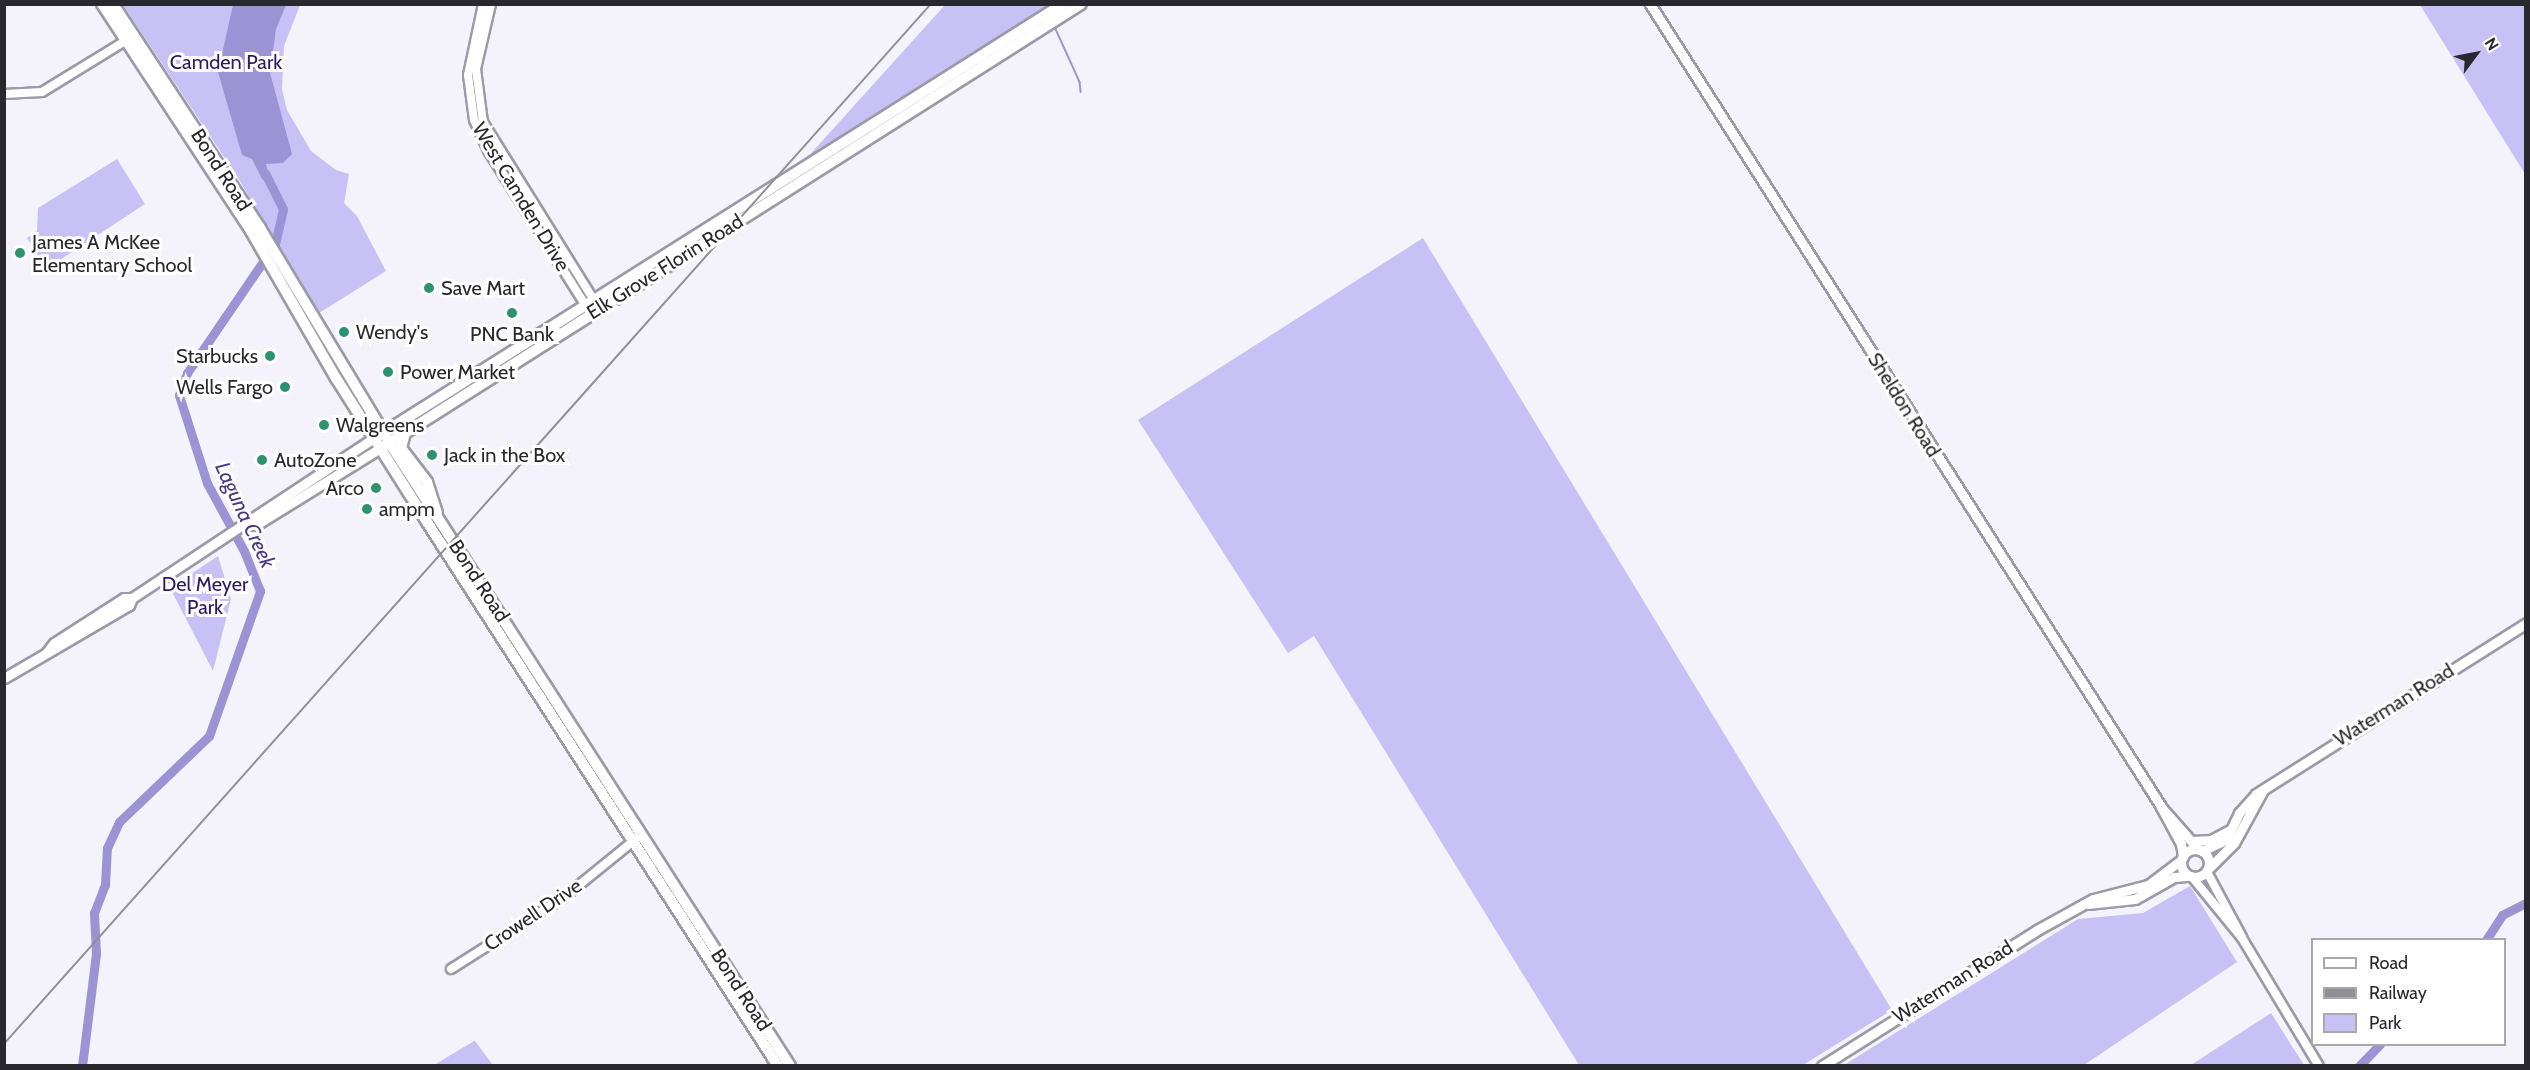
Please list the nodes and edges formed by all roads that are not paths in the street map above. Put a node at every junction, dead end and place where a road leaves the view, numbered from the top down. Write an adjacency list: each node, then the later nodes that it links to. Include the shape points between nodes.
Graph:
1 (102, 4): 8 (main road, Bond Road)
2 (113, 4): 8 (main road, Bond Road)
3 (483, 4): 13 (street, West Camden Drive, via 468,75 474,120 489,152)
4 (491, 4): 13 (street, West Camden Drive, via 476,69 483,122)
5 (1063, 4): 10 (main road, Elk Grove Florin Road)
6 (1081, 4): 11 (main road, Elk Grove Florin Road)
7 (1650, 4): 30 (main road, Sheldon Road)
8 (129, 39): 9 (street, via 42,92); 12 (main road, Bond Road, via 255,230)
9 (4, 94)
10 (816, 160): 11 (main road); 13 (main road, Elk Grove Florin Road)
11 (796, 184): 13 (main road, Elk Grove Florin Road)
12 (280, 275): 19 (main road, Bond Road); 19 (main road, Bond Road, via 315,322)
13 (592, 307): 14 (main road, Elk Grove Florin Road); 16 (main road, Elk Grove Florin Road)
14 (542, 333): 15 (main road, Elk Grove Florin Road); 16 (main road)
15 (501, 359): 17 (main road); 19 (main road, Elk Grove Florin Road)
16 (518, 360): 17 (main road, Elk Grove Florin Road)
17 (490, 378): 18 (main road, Elk Grove Florin Road)
18 (405, 433): 19 (main road, Elk Grove Florin Road); 22 (main road, via 401,448 427,482)
19 (382, 440): 20 (main road, Elk Grove Florin Road); 21 (main road, Elk Grove Florin Road); 22 (main road, Bond Road); 24 (main road, Bond Road, via 458,569)
20 (289, 494): 21 (main road, via 270,511); 23 (main road, Elk Grove Florin Road, via 251,518)
21 (271, 515): 23 (main road, Elk Grove Florin Road, via 256,525)
22 (438, 518): 24 (main road, Bond Road)
23 (247, 525): 26 (main road, Elk Grove Florin Road, via 58,650 47,652)
24 (496, 616): 27 (main road, Bond Road); 28 (main road, Bond Road, via 534,666)
25 (2526, 623): 29 (main road, Waterman Road)
26 (4, 678)
27 (552, 712): 28 (main road, via 559,713); 32 (main road, Bond Road)
28 (590, 754): 32 (main road, Bond Road)
29 (2264, 790): 31 (main road, Waterman Road, via 2247,801); 36 (main road, Waterman Road, via 2234,843)
30 (2160, 805): 33 (main road, Sheldon Road); 35 (main road, Sheldon Road, via 2181,844)
31 (2230, 830): 33 (main road, via 2211,840); 34 (main road, Waterman Road, via 2221,844)
32 (637, 838): 40 (street, Crowell Drive, via 563,898); 41 (main road, Bond Road); 41 (main road, Bond Road, via 751,1022)
33 (2192, 841): 34 (main road, Sheldon Road)
34 (2201, 850): 35 (main road, via 2191,850); 36 (main road, via 2208,858)
35 (2182, 858): 37 (main road, via 2182,869); 38 (main road, Waterman Road, via 2148,885 2092,899)
36 (2208, 870): 37 (main road); 39 (street)
37 (2191, 877): 38 (main road, Waterman Road, via 2174,877 2135,899); 39 (street)
38 (2088, 904): 42 (main road, Waterman Road, via 2037,930)
39 (2242, 938): 43 (street)
40 (451, 969)
41 (785, 1064)
42 (1822, 1065)
43 (2319, 1065)

